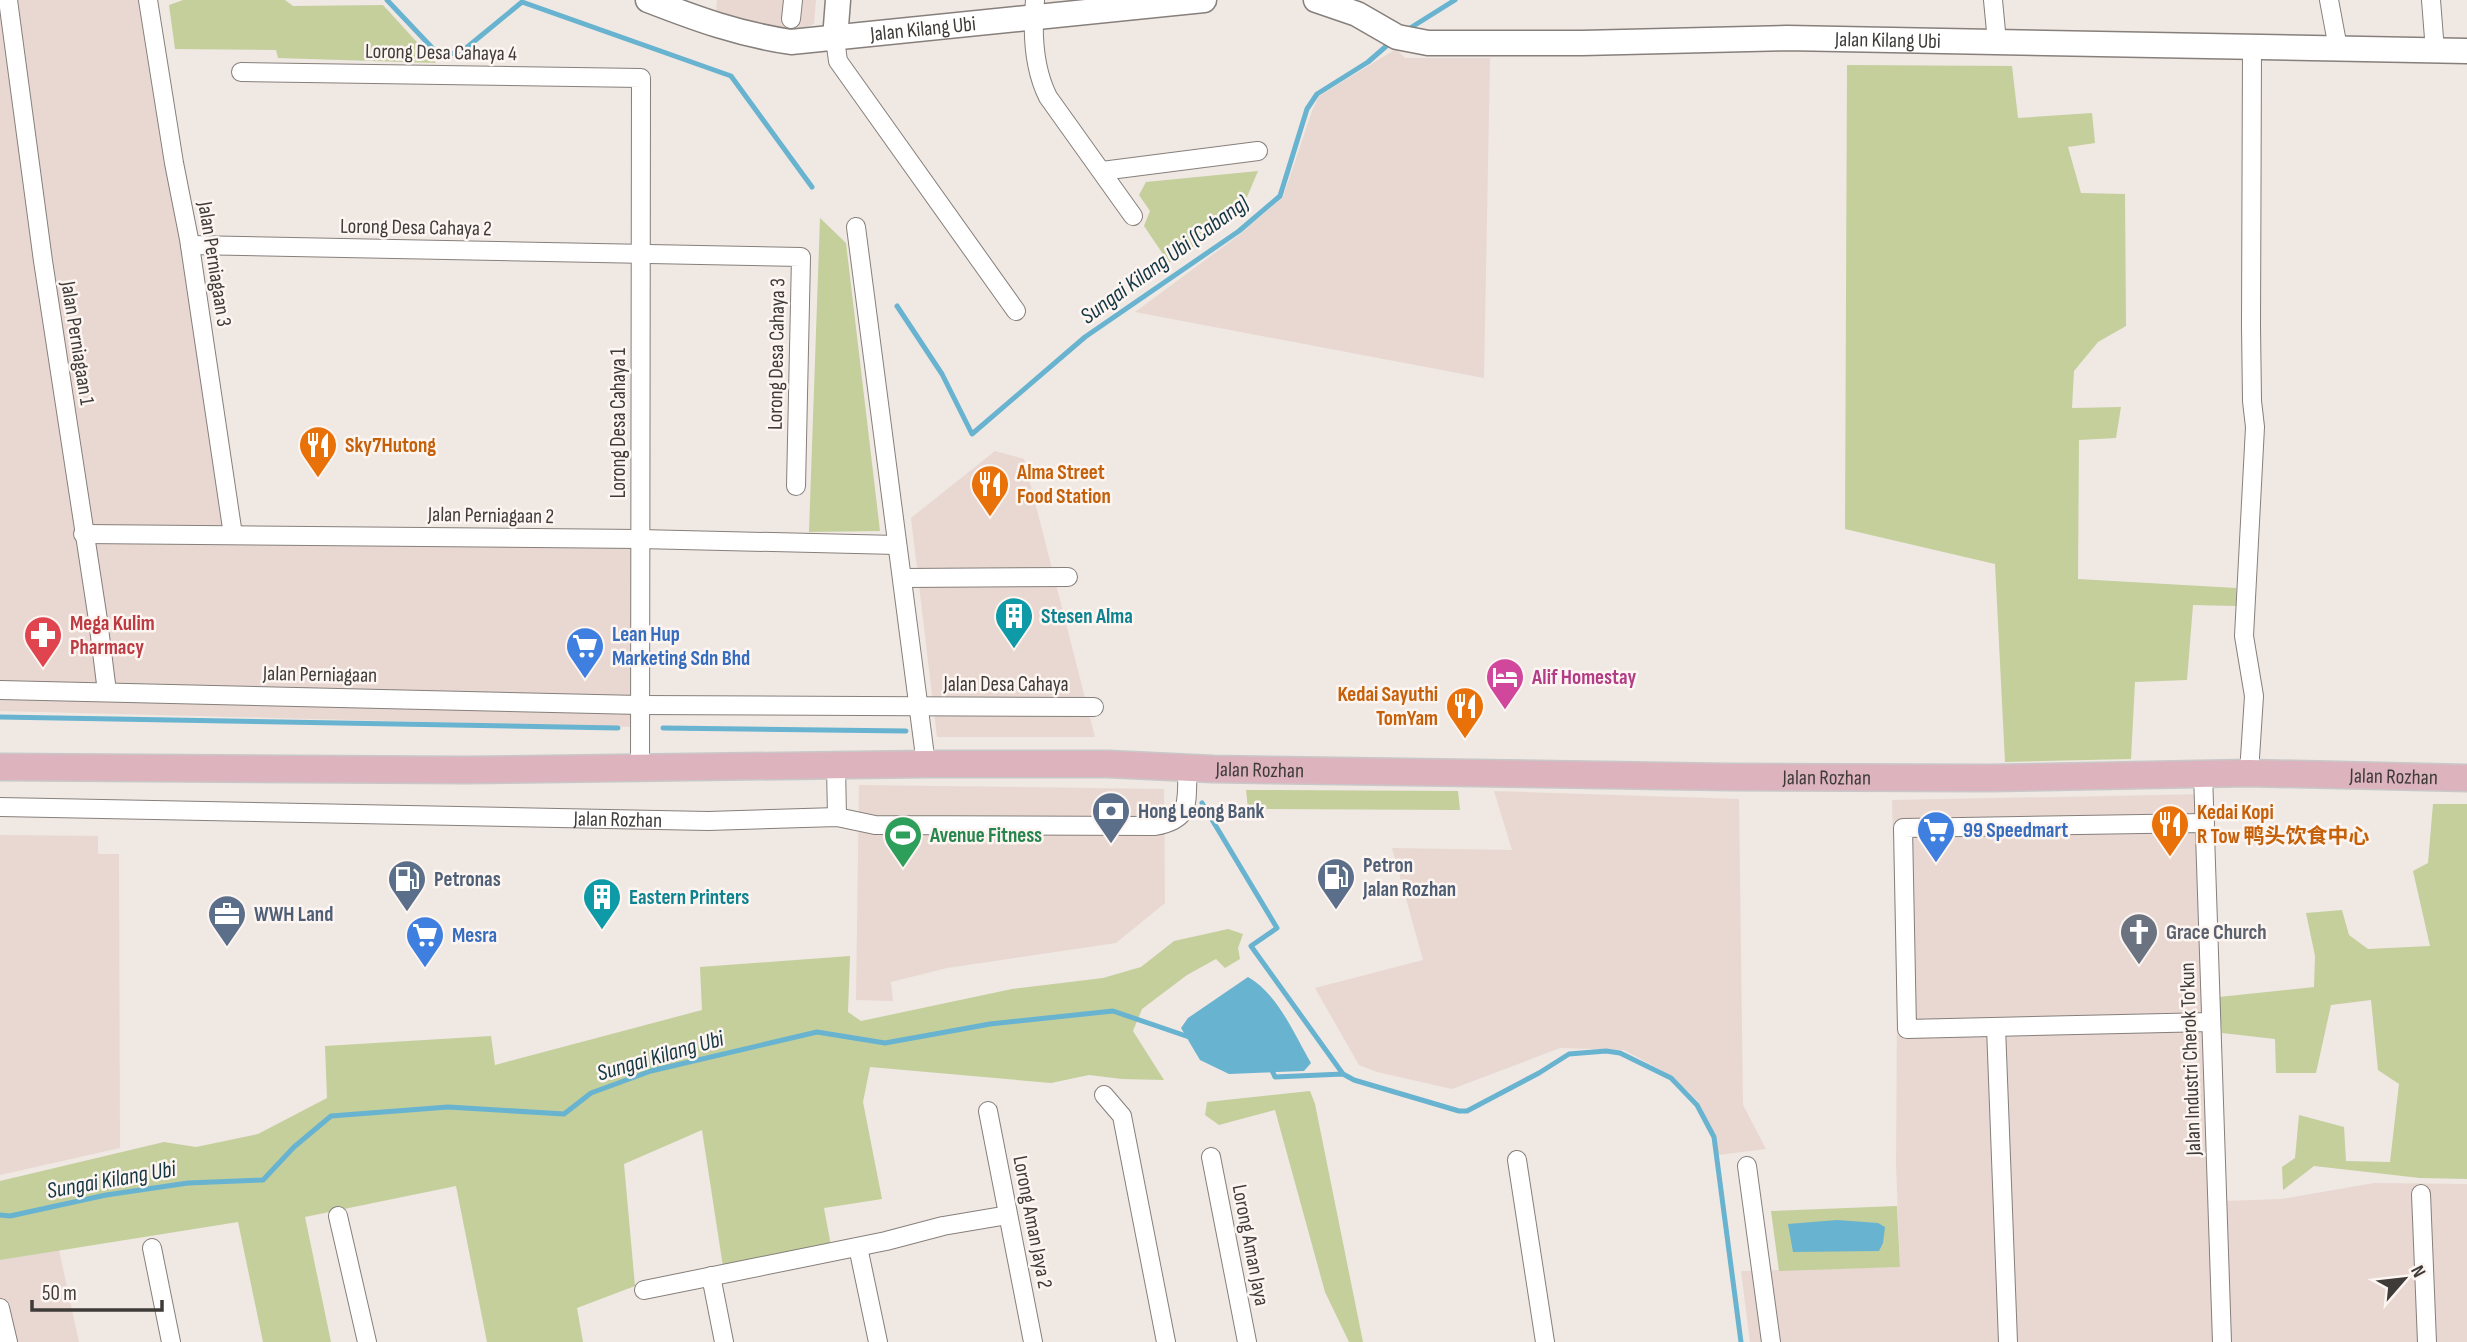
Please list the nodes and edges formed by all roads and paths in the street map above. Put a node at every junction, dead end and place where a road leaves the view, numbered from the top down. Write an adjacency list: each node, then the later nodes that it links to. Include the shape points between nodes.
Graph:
1 (8, 0): 29 (street, Jalan Perniagaan 1)
2 (148, 0): 25 (street, Jalan Perniagaan 3)
3 (648, 0): 13 (street, Jalan Kilang Ubi, via 754,37 791,42)
4 (793, 0): 12 (street)
5 (838, 0): 13 (street)
6 (1204, 0): 11 (street, Jalan Kilang Ubi)
7 (1316, 0): 14 (street, Jalan Kilang Ubi, via 1357,14 1397,37 1428,43 1787,38)
8 (1993, 0): 14 (street)
9 (2329, 0): 16 (street)
10 (2431, 0): 17 (street)
11 (1034, 8): 13 (street, Jalan Kilang Ubi); 22 (street, via 1038,77)
12 (791, 19)
13 (835, 39): 27 (street, via 838,61)
14 (1997, 41): 15 (street, Jalan Kilang Ubi)
15 (2252, 48): 16 (street, Jalan Kilang Ubi); 45 (street, via 2251,376 2255,427 2245,636 2254,696)
16 (2338, 48): 17 (street, Jalan Kilang Ubi)
17 (2435, 51): 18 (street, Jalan Kilang Ubi)
18 (2467, 51)
19 (241, 72): 20 (street, Lorong Desa Cahaya 4)
20 (641, 78): 26 (street, Lorong Desa Cahaya 1)
21 (1258, 151): 22 (street)
22 (1102, 171): 23 (street)
23 (1133, 216)
24 (856, 228): 32 (street)
25 (190, 245): 26 (street, Lorong Desa Cahaya 2); 30 (street, Jalan Perniagaan 3)
26 (641, 254): 28 (street, Lorong Desa Cahaya 3, via 801,257); 31 (street, Lorong Desa Cahaya 1)
27 (1016, 311)
28 (796, 486)
29 (83, 534): 30 (street, Jalan Perniagaan 2); 36 (street, Jalan Perniagaan 1)
30 (233, 536): 31 (street, Jalan Perniagaan 2)
31 (640, 539): 32 (street, Jalan Perniagaan 2); 37 (street, Lorong Desa Cahaya 1)
32 (897, 545): 34 (street)
33 (1068, 577): 34 (street)
34 (902, 578): 38 (street)
35 (0, 690): 36 (street, Jalan Perniagaan)
36 (107, 692): 37 (street, Jalan Perniagaan)
37 (640, 705): 38 (street, Jalan Perniagaan); 43 (street, Lorong Desa Cahaya 1)
38 (918, 706): 39 (street, Jalan Desa Cahaya); 40 (street)
39 (1094, 707)
40 (926, 764): 42 (main road, Jalan Rozhan); 44 (main road, Jalan Rozhan)
41 (3, 766): 43 (main road, Jalan Rozhan)
42 (836, 766): 43 (main road, Jalan Rozhan); 49 (street)
43 (640, 768)
44 (1188, 768): 46 (main road, Jalan Rozhan, via 1903,778); 49 (street, Jalan Rozhan, via 1185,812 1175,822 1155,826 875,825)
45 (2249, 773): 46 (main road, Jalan Rozhan); 47 (main road, Jalan Rozhan)
46 (2203, 774): 50 (street, Jalan Industri Cherok To'kun)
47 (2467, 778)
48 (0, 807): 49 (street, Jalan Rozhan, via 708,821)
49 (837, 817)
50 (2205, 823): 51 (street, Jalan Industri Cherok To'kun); 52 (street, via 1903,828 1907,1029)
51 (2211, 1022): 52 (street); 77 (street, Jalan Industri Cherok To'kun)
52 (1996, 1027): 76 (street)
53 (1104, 1095): 72 (street, via 1122,1116)
54 (988, 1111): 59 (street, Lorong Aman Jaya 2)
55 (1211, 1157): 73 (street, Lorong Aman Jaya)
56 (1517, 1160): 74 (street)
57 (1747, 1166): 75 (street)
58 (2421, 1194): 78 (street)
59 (1008, 1215): 61 (street); 71 (street, Lorong Aman Jaya 2)
60 (338, 1216): 68 (street)
61 (858, 1247): 63 (street); 70 (street)
62 (152, 1248): 67 (street)
63 (711, 1276): 64 (street); 69 (street)
64 (644, 1290)
65 (0, 1308): 66 (street)
66 (8, 1342)
67 (171, 1342)
68 (367, 1342)
69 (724, 1342)
70 (878, 1342)
71 (1032, 1342)
72 (1166, 1342)
73 (1247, 1342)
74 (1545, 1342)
75 (1771, 1342)
76 (2008, 1342)
77 (2222, 1342)
78 (2427, 1342)

